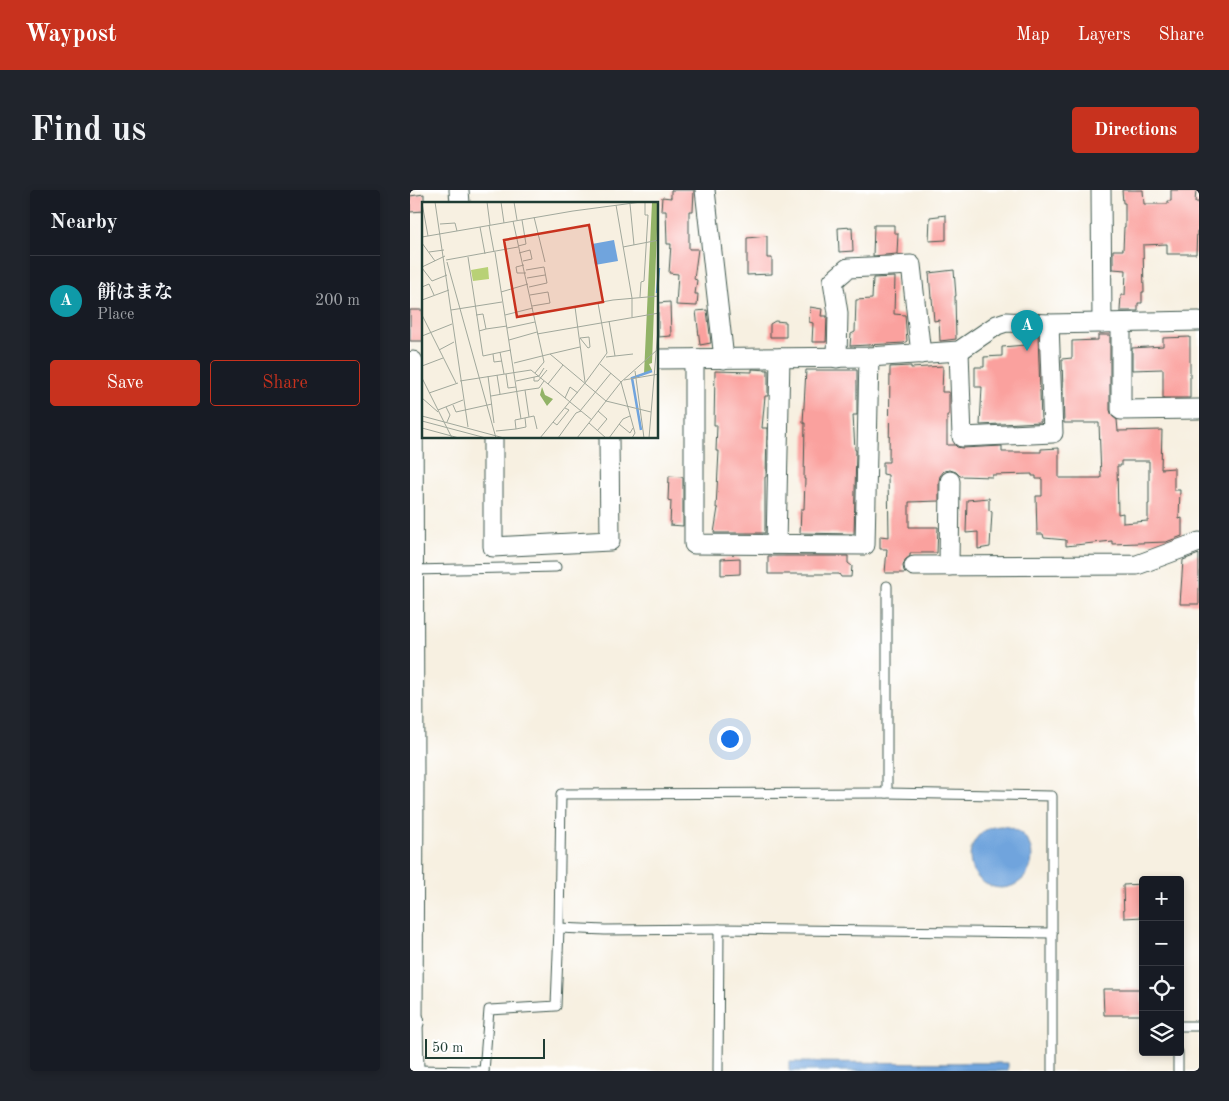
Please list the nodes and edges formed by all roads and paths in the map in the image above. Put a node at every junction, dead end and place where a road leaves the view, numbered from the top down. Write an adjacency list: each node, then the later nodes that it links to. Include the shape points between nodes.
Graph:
1 (705, 190): 14 (street)
2 (1101, 190): 4 (street)
3 (1199, 321): 5 (street)
4 (1102, 323): 5 (street); 6 (street)
5 (1121, 323): 16 (street, via 1121,410)
6 (1049, 324): 7 (street, via 1006,322); 7 (street, via 1052,433 962,437)
7 (959, 351): 8 (street)
8 (921, 354): 10 (street, via 911,266 848,268 834,282 838,313); 11 (street)
9 (780, 358): 10 (street); 14 (street); 21 (street)
10 (837, 358): 11 (street)
11 (869, 358): 21 (street, via 865,545)
12 (659, 359): 13 (street)
13 (694, 359): 14 (street); 21 (street, via 694,544)
14 (724, 359)
15 (416, 361): 25 (street)
16 (1199, 409)
17 (493, 439): 18 (street, via 493,547 610,541)
18 (609, 439)
19 (950, 481): 23 (street)
20 (1199, 542): 23 (street, via 1136,565)
21 (776, 544)
22 (914, 566): 23 (street)
23 (950, 566)
24 (556, 567): 25 (lane)
25 (412, 568): 27 (street)
26 (887, 586): 29 (lane)
27 (412, 676): 28 (street)
28 (412, 785): 30 (street)
29 (887, 793): 31 (lane, via 561,794); 33 (lane, via 1052,796)
30 (412, 909): 34 (street)
31 (559, 928): 32 (lane); 39 (lane, via 556,1006 489,1010)
32 (719, 928): 33 (lane); 40 (lane)
33 (1052, 933): 41 (lane)
34 (411, 1021): 38 (street)
35 (1184, 1026): 36 (lane)
36 (1199, 1026)
37 (1178, 1056): 42 (lane)
38 (414, 1070): 39 (lane)
39 (484, 1071)
40 (718, 1071)
41 (1052, 1071)
42 (1178, 1071)

